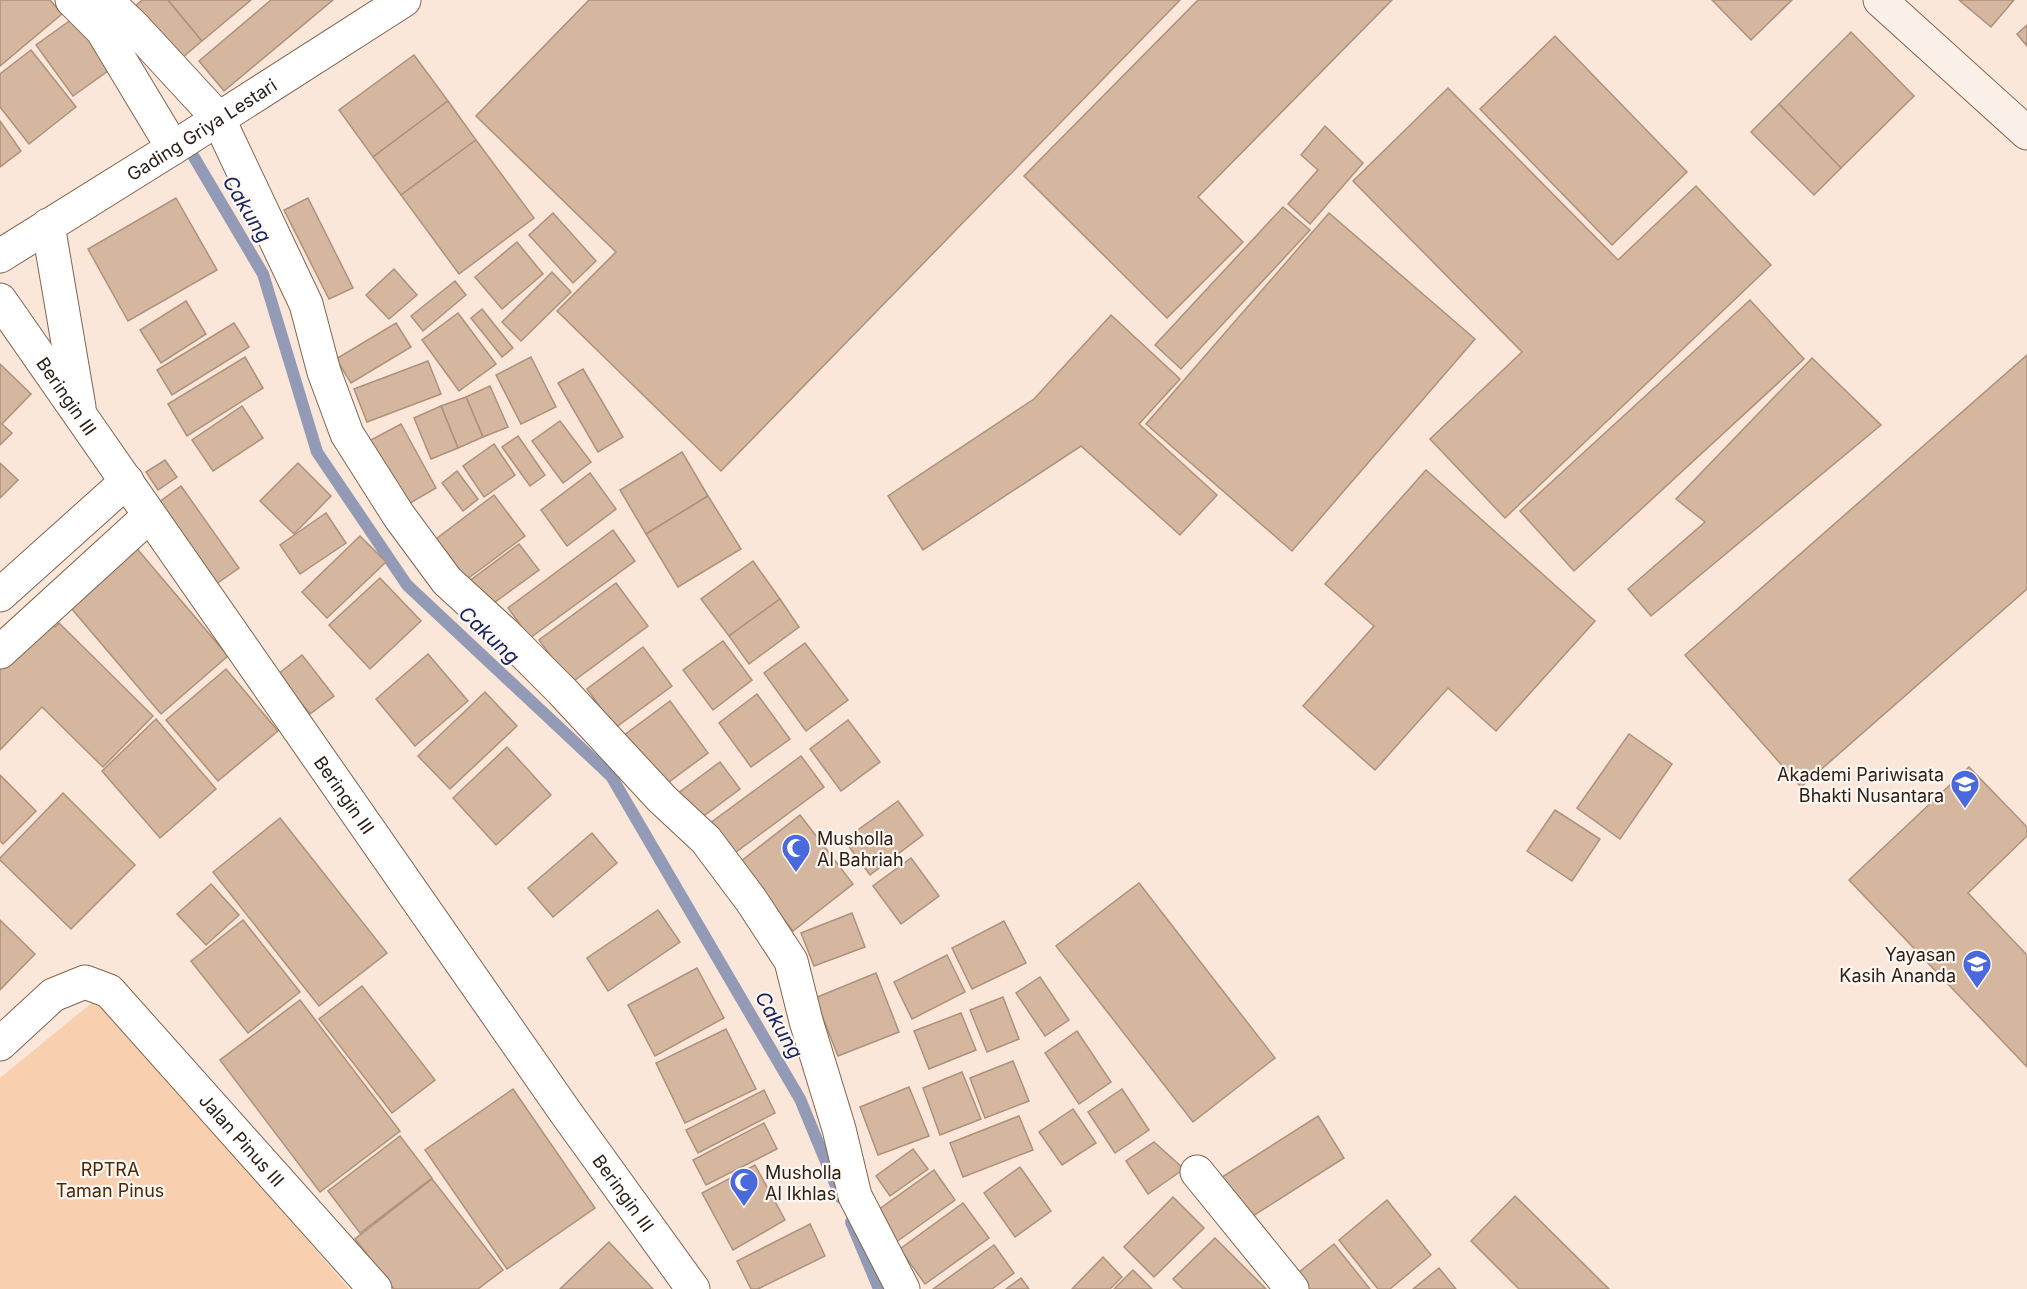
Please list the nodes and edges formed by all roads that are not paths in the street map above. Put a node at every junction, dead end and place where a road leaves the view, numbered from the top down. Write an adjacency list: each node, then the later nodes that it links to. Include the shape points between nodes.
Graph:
1 (72, 0): 7 (street, via 102,30)
2 (106, 0): 5 (street, via 135,27)
3 (404, 0): 5 (street, Gading Griya Lestari)
4 (1880, 0): 6 (main road)
5 (215, 120): 7 (street, Gading Griya Lestari); 20 (street, via 306,304 346,434 399,516 447,581 554,683 662,799 706,840 791,960 855,1196)
6 (2027, 133)
7 (177, 146): 8 (street, Gading Griya Lestari)
8 (48, 225): 9 (street, Gading Griya Lestari); 11 (street)
9 (0, 256)
10 (0, 300): 11 (street, Beringin III)
11 (82, 419): 12 (street, Beringin III)
12 (127, 481): 13 (street, Beringin III); 14 (street)
13 (149, 516): 15 (street); 19 (street, Beringin III)
14 (0, 595)
15 (0, 652)
16 (0, 1044): 18 (street, Jalan Pinus III, via 53,995 85,982 109,991)
17 (1197, 1172): 21 (street)
18 (375, 1289)
19 (693, 1289)
20 (903, 1289)
21 (1292, 1289)

